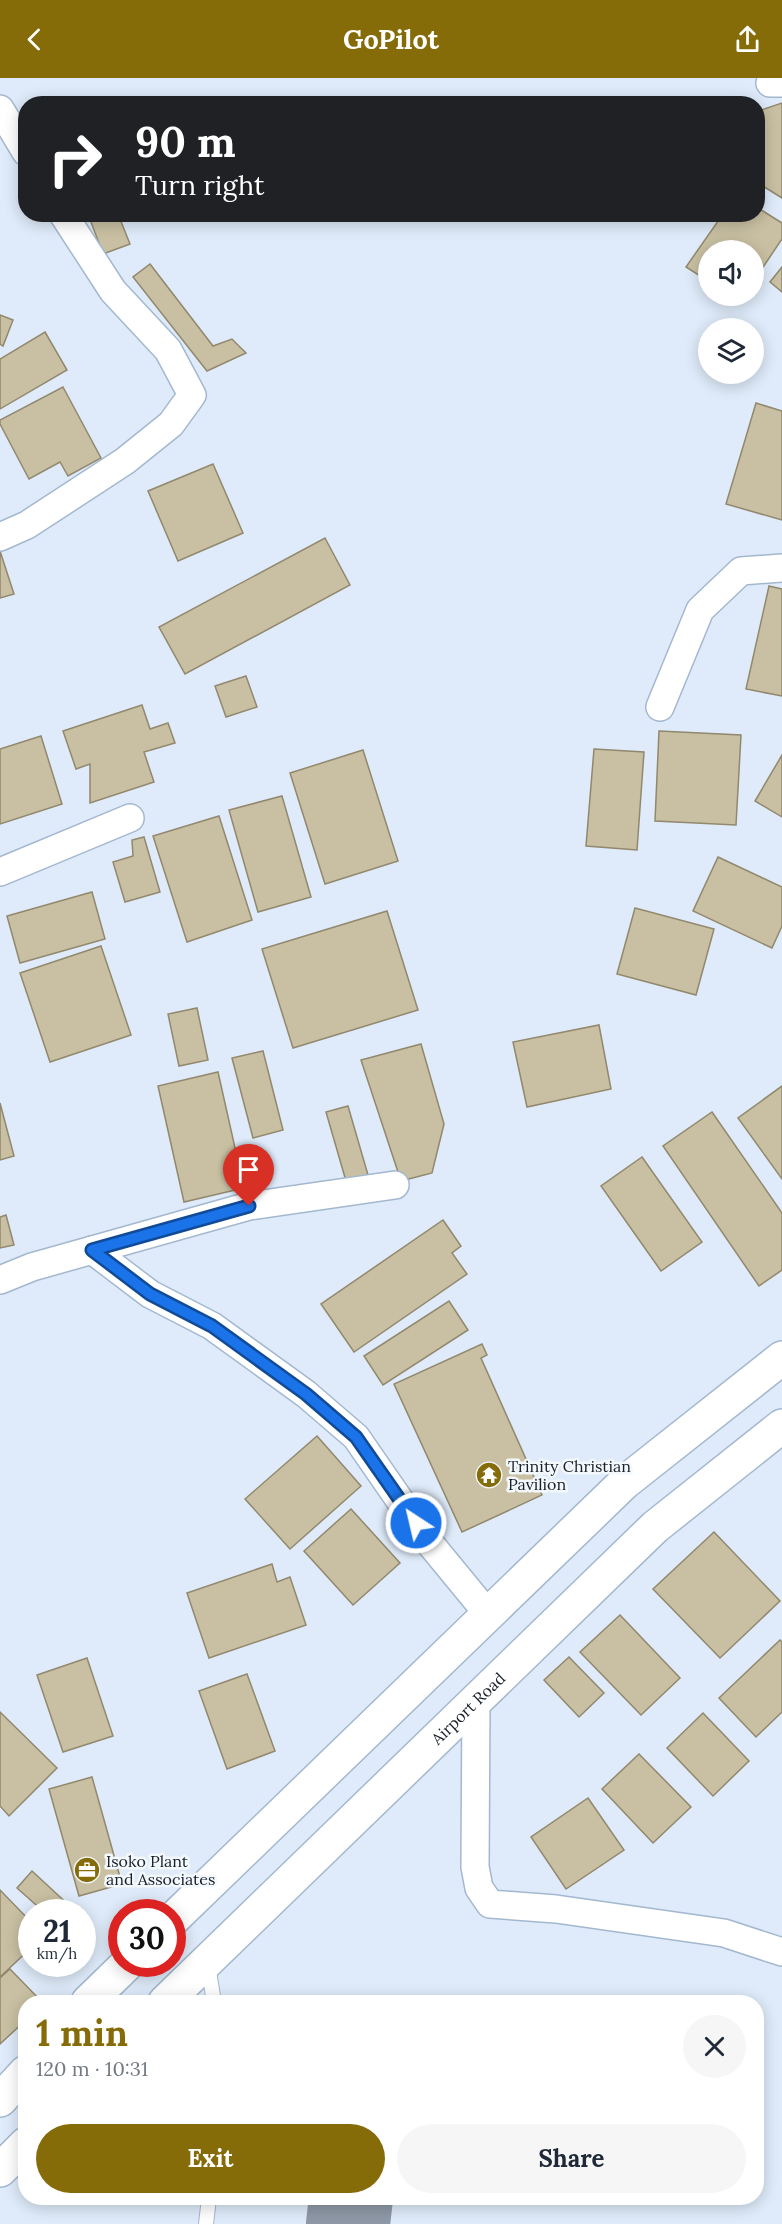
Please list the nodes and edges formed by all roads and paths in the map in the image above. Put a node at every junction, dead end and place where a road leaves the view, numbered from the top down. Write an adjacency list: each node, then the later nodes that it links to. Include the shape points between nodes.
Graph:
1 (0, 109): 2 (street)
2 (18, 139)
3 (68, 222): 4 (street, via 113,291 168,350 192,395 171,424 125,461 27,525)
4 (0, 537)
5 (782, 568): 6 (street, via 741,571 700,610)
6 (660, 707)
7 (130, 818): 8 (street)
8 (0, 872)
9 (395, 1185): 10 (street, via 249,1206)
10 (92, 1250): 11 (street); 14 (street, via 150,1294 212,1326 306,1394 356,1437 428,1540)
11 (0, 1280)
12 (782, 1358): 14 (main road, via 624,1483)
13 (782, 1426): 15 (main road, Airport Road, via 655,1527)
14 (488, 1614): 16 (main road)
15 (476, 1699): 17 (street, via 475,1867 479,1888 490,1904 556,1908 724,1933); 18 (main road, Airport Road)
16 (186, 1906)
17 (782, 1952)
18 (207, 1960): 21 (main road, Airport Road); 22 (lane)
19 (114, 1977): 20 (main road)
20 (95, 1995)
21 (172, 1995)
22 (213, 1995)
23 (18, 2081): 24 (main road)
24 (0, 2100)
25 (208, 2205): 26 (lane)
26 (206, 2224)

